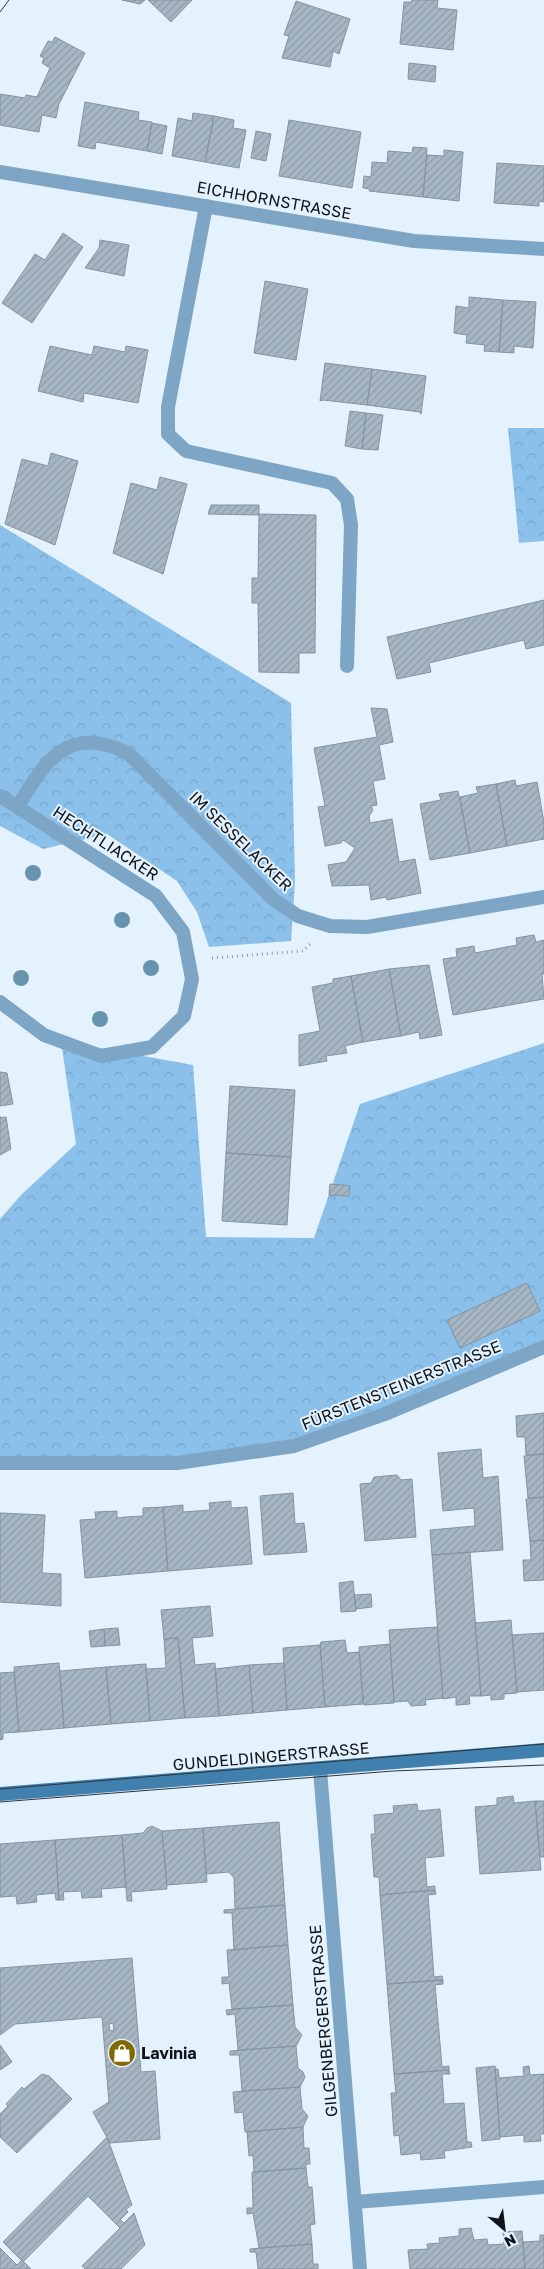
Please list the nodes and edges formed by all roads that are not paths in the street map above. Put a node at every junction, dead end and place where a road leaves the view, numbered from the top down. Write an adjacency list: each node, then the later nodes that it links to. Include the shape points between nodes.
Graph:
1 (0, 172): 2 (street, EICHHORNSTRASSE)
2 (206, 206): 3 (street, EICHHORNSTRASSE, via 414,241); 4 (street, via 168,407 168,434 186,452 332,483 347,499 351,525)
3 (544, 249)
4 (347, 666)
5 (0, 796): 6 (street, HECHTLIACKER)
6 (18, 806): 7 (street, IM SESSELACKER, via 38,773 57,753 78,742 109,744 128,753 273,899 298,916 330,926 367,927); 8 (street, HECHTLIACKER, via 156,896 183,932 192,979 184,1016 152,1047 101,1056 44,1035)
7 (544, 897)
8 (0, 1002)
9 (544, 1347): 10 (street, FÜRSTENSTEINERSTRASSE, via 385,1414 294,1446 177,1463)
10 (0, 1463)
11 (544, 1750): 12 (main road, GUNDELDINGERSTRASSE)
12 (320, 1770): 13 (main road, GUNDELDINGERSTRASSE); 15 (street, GILGENBERGERSTRASSE)
13 (0, 1794)
14 (544, 2188): 15 (street)
15 (355, 2202): 16 (street, GILGENBERGERSTRASSE)
16 (360, 2269)

